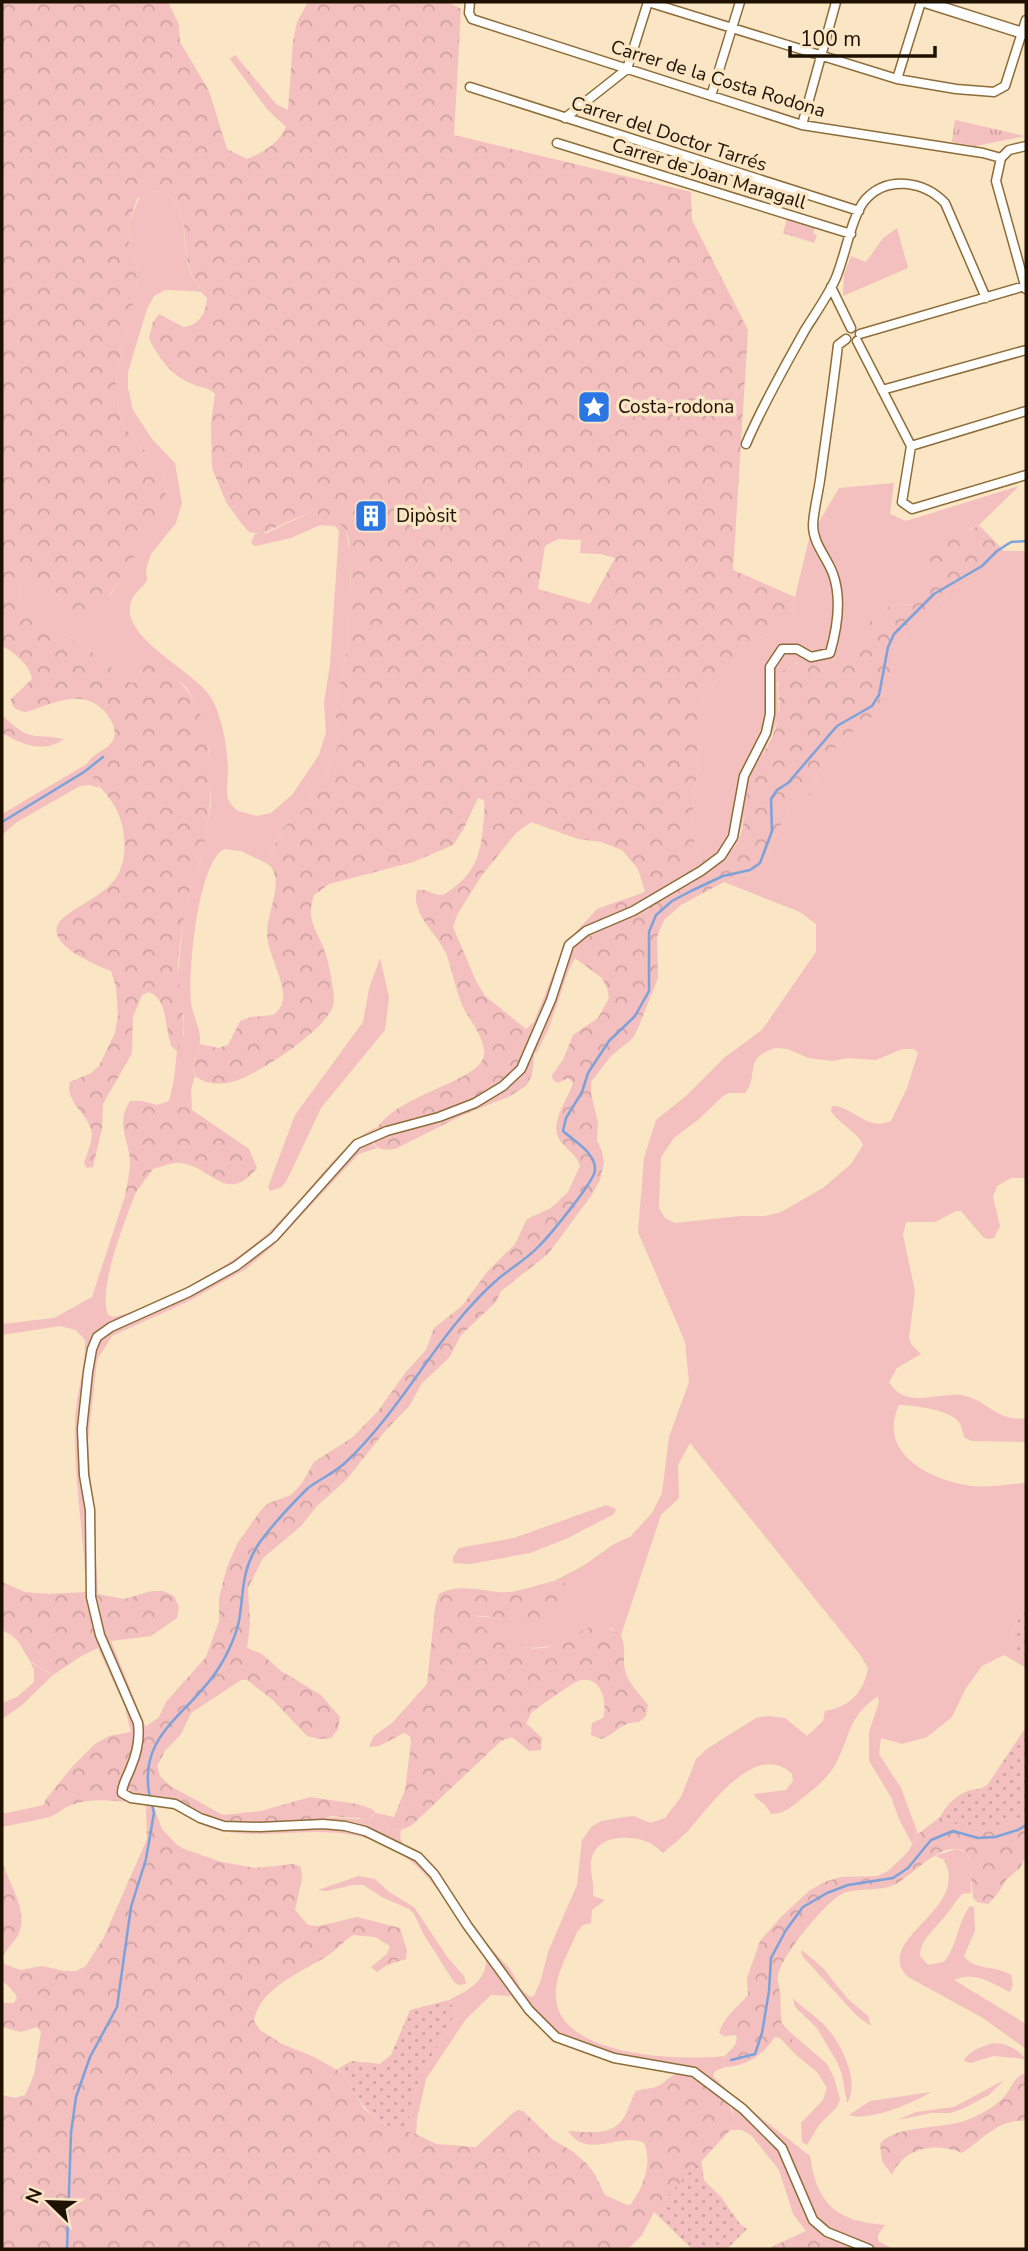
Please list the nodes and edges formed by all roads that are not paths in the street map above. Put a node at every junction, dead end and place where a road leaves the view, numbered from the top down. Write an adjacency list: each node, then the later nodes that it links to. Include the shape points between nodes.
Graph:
1 (470, 2): 10 (street, Carrer de la Costa Rodona, via 472,19)
2 (648, 2): 7 (street); 10 (street)
3 (740, 2): 7 (street)
4 (836, 2): 9 (street)
5 (923, 2): 8 (street); 11 (street)
6 (1026, 20): 8 (street)
7 (732, 26): 9 (street); 13 (street)
8 (1024, 33): 11 (street, via 1004,86 994,92)
9 (821, 55): 11 (street); 15 (street)
10 (627, 69): 13 (street, Carrer de la Costa Rodona); 14 (street)
11 (897, 79)
12 (470, 87): 14 (street, Carrer del Doctor Tarrés)
13 (711, 96): 15 (street, Carrer de la Costa Rodona)
14 (565, 118): 19 (street, Carrer del Doctor Tarrés)
15 (802, 125): 18 (street, Carrer de la Costa Rodona)
16 (557, 143): 20 (street, Carrer de Joan Maragall)
17 (1026, 146): 18 (street, via 1009,150)
18 (1001, 158): 22 (street, via 996,181)
19 (859, 211): 20 (street); 23 (street, via 880,189 896,183 935,193 945,203)
20 (851, 234): 21 (street)
21 (831, 287): 24 (street); 30 (street, via 767,396)
22 (1026, 288): 23 (street)
23 (986, 298): 25 (street)
24 (851, 328): 25 (street, via 856,328); 26 (street)
25 (858, 337): 26 (street, via 851,342); 28 (street)
26 (846, 339): 33 (street, via 838,345 813,530 833,574 838,616 835,638 830,653 811,657 797,649 782,649 770,667 766,733 744,776 733,837 721,856 701,872 633,911 586,931 569,945 521,1069 503,1086 475,1103 357,1144 274,1237 236,1266 97,1337 82,1429 90,1510 91,1597 100,1635 140,1735 122,1793 175,1804 224,1826 345,1826 418,1857 529,2010 556,2037 614,2058 694,2072 743,2109 782,2148 813,2220 827,2232)
27 (1026, 350): 28 (street)
28 (882, 390): 31 (street)
29 (1026, 411): 31 (street)
30 (746, 444)
31 (911, 446): 32 (street, via 902,502 912,509)
32 (1026, 475)
33 (869, 2249)

